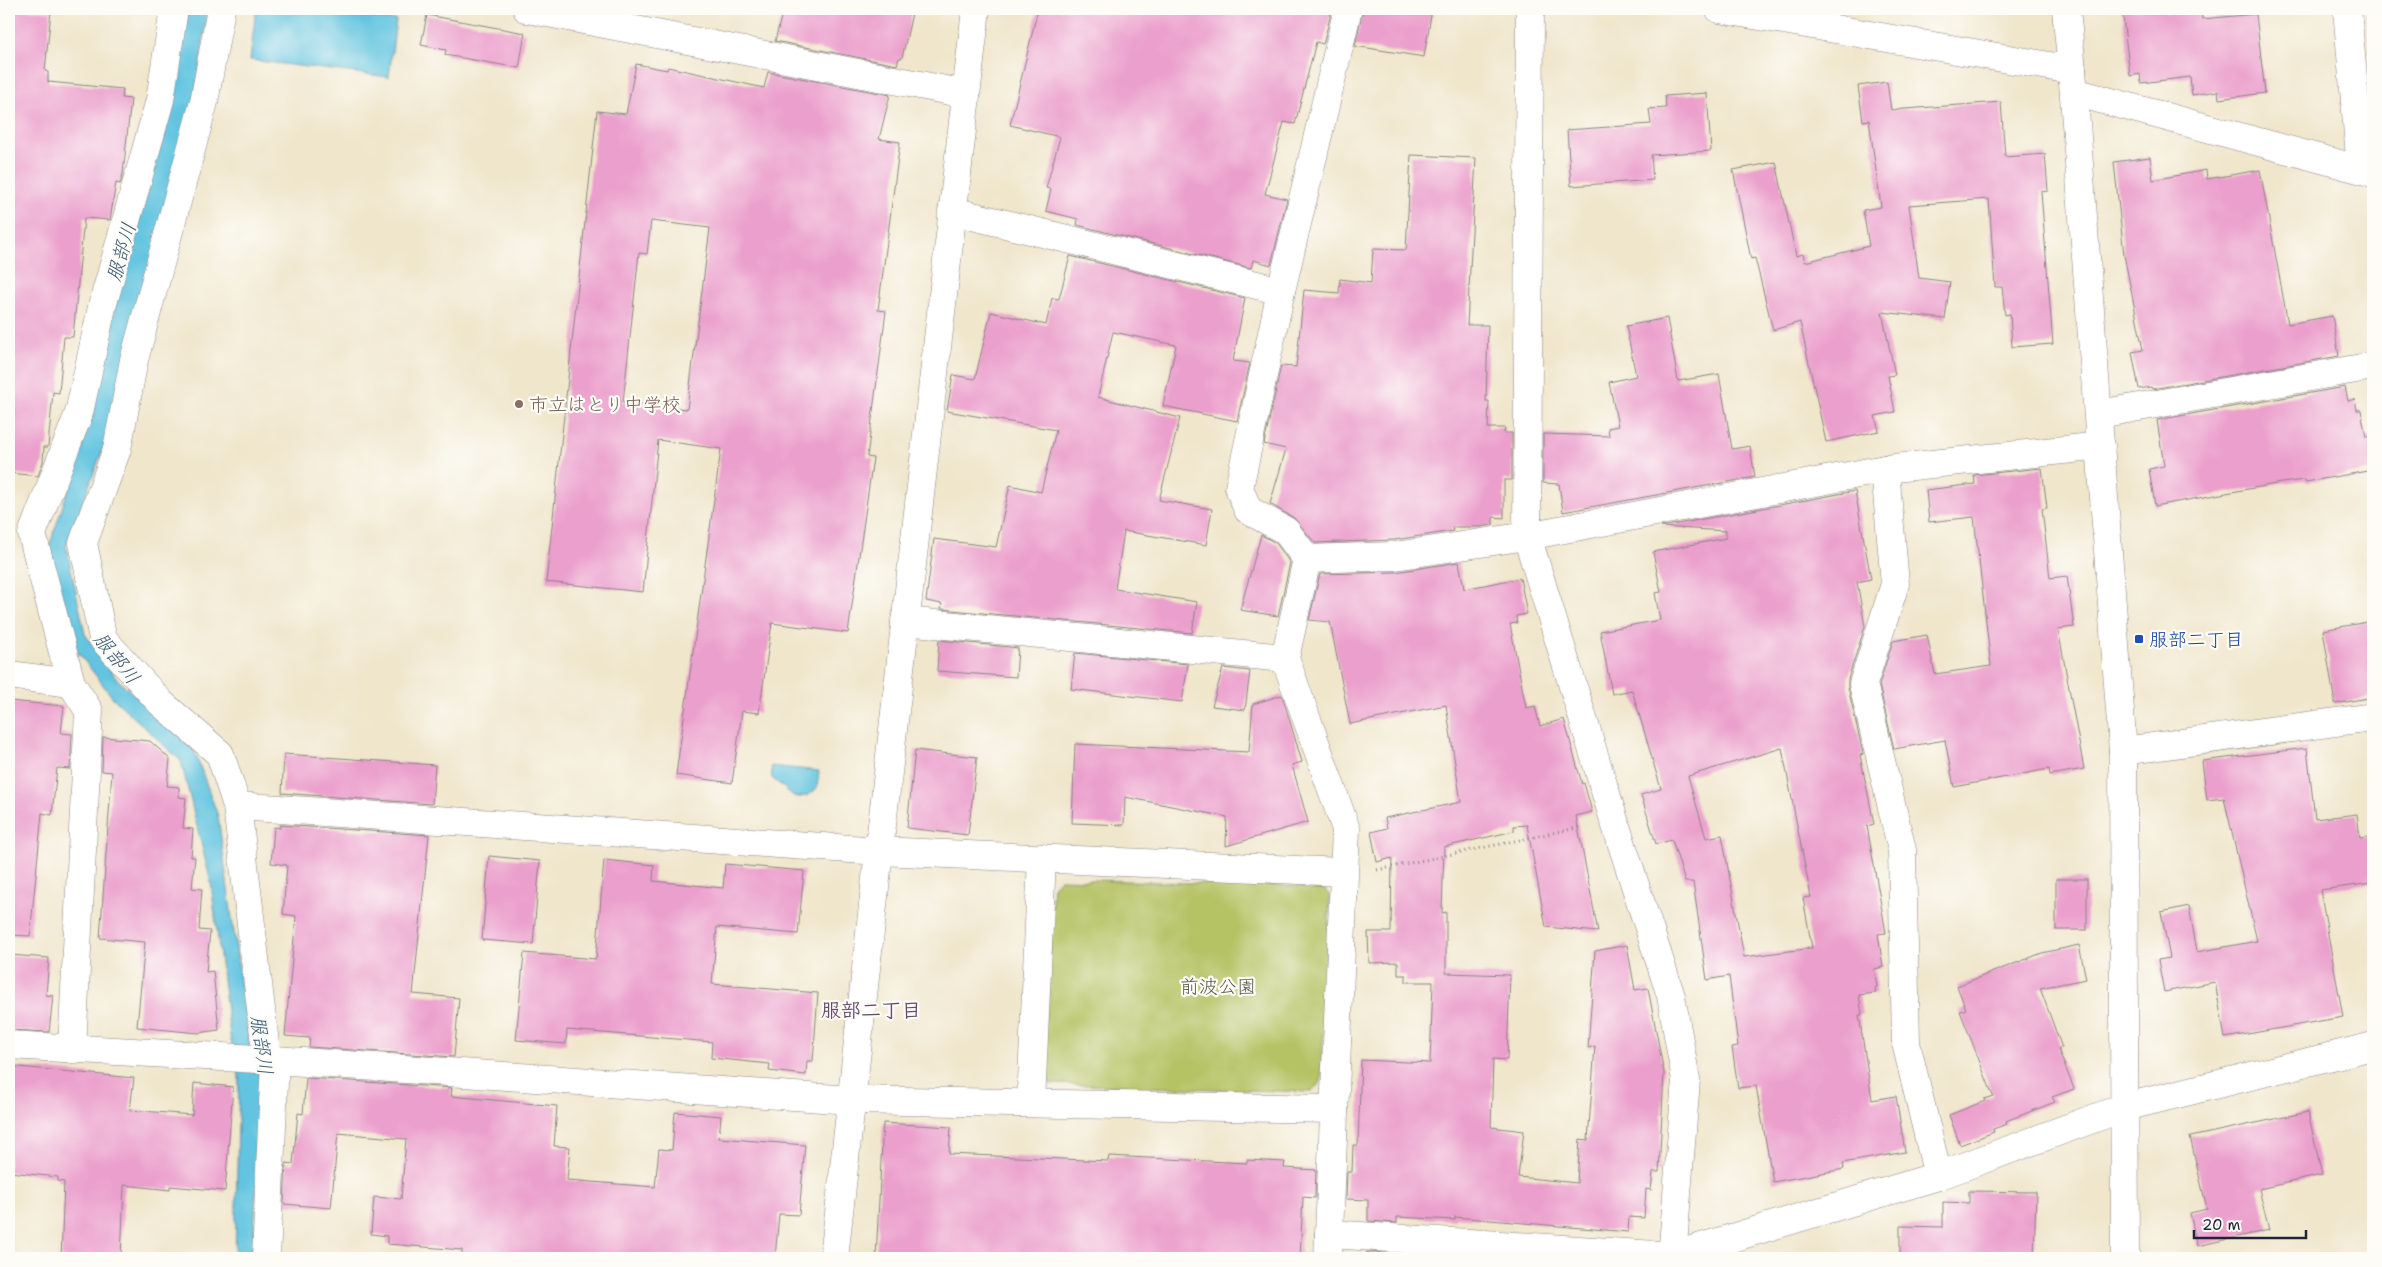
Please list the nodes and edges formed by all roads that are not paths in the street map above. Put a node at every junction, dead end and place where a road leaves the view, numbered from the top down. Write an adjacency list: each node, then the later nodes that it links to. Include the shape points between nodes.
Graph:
1 (174, 9): 25 (street, via 160,100 102,306 79,413 32,534)
2 (221, 9): 23 (street, via 204,102 134,360 117,449 83,542)
3 (527, 9): 10 (street)
4 (976, 9): 12 (street)
5 (1348, 9): 15 (street)
6 (1530, 9): 20 (street)
7 (1719, 9): 11 (street)
8 (2066, 9): 11 (street)
9 (2347, 9): 13 (street)
10 (599, 16): 12 (street)
11 (2073, 81): 13 (street); 17 (street)
12 (966, 94): 14 (street)
13 (2369, 176)
14 (952, 212): 15 (street); 22 (street)
15 (1281, 292): 21 (street, via 1239,488 1248,510 1286,531)
16 (2373, 366): 17 (street)
17 (2099, 414): 18 (street)
18 (2101, 446): 19 (street); 28 (street)
19 (1885, 469): 20 (street); 41 (street, via 1895,584 1863,684 1902,850 1906,1043)
20 (1527, 536): 21 (street, via 1395,556); 43 (street, via 1671,996 1686,1080)
21 (1307, 559): 24 (street)
22 (905, 621): 24 (street); 30 (street)
23 (100, 641): 25 (street); 29 (street, via 161,703 220,754)
24 (1285, 658): 32 (street, via 1346,829)
25 (70, 669): 26 (street); 35 (street, via 89,711)
26 (9, 675)
27 (2373, 718): 28 (street)
28 (2123, 751): 39 (street)
29 (237, 806): 30 (street); 36 (street)
30 (878, 851): 31 (street); 37 (street)
31 (1042, 858): 32 (street); 38 (street)
32 (1343, 875): 40 (street)
33 (9, 1045): 35 (street)
34 (2373, 1046): 39 (street)
35 (72, 1049): 36 (street)
36 (271, 1060): 37 (street); 44 (street)
37 (851, 1100): 38 (street); 45 (street)
38 (1031, 1103): 40 (street)
39 (2125, 1107): 41 (street); 46 (street)
40 (1334, 1109): 42 (street)
41 (1938, 1176): 43 (street)
42 (1328, 1246): 43 (street)
43 (1672, 1257)
44 (266, 1258)
45 (834, 1258)
46 (2125, 1258)

